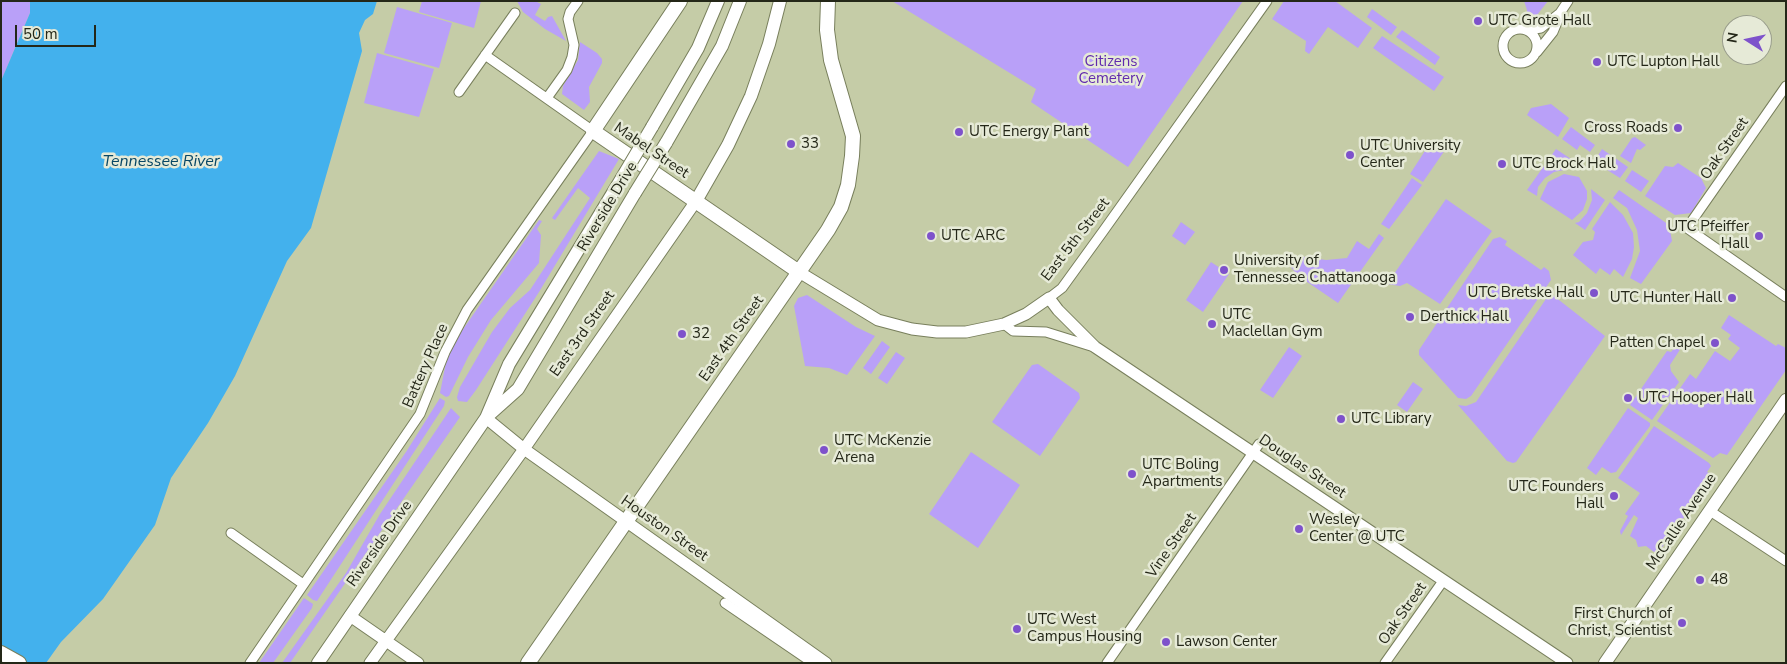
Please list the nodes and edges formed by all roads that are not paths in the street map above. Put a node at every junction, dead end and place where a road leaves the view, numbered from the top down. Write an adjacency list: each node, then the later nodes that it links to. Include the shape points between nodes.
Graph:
1 (578, 1): 16 (street, via 568,19 574,45 572,56 567,70)
2 (718, 1): 25 (main road, Riverside Drive, bridge, via 698,48 509,364)
3 (740, 1): 25 (main road, Riverside Drive, bridge, via 722,46 518,389)
4 (780, 1): 18 (main road, East 3rd Street, via 751,96)
5 (829, 1): 19 (main road, East 4th Street, via 827,30 831,60 851,126 852,156 841,207)
6 (1267, 1): 21 (street, East 5th Street, via 1062,288)
7 (1568, 1): 10 (street)
8 (678, 2): 17 (main road)
9 (515, 13): 12 (street)
10 (1560, 14): 11 (street, via 1541,28); 13 (street, via 1553,32)
11 (1529, 30): 13 (street, via 1538,40); 13 (street, via 1515,29 1506,35 1503,43 1505,53 1518,63)
12 (486, 55): 15 (street); 16 (street, Mabel Street)
13 (1535, 55)
14 (1786, 86): 20 (street, Oak Street, via 1687,228)
15 (459, 92)
16 (547, 98): 17 (street, Mabel Street)
17 (593, 131): 18 (main road, Mabel Street); 33 (street, Battery Place, via 467,310 445,352 420,414)
18 (696, 201): 19 (main road, Mabel Street); 27 (street, East 3rd Street)
19 (799, 272): 22 (street, East 5th Street, via 878,320 912,330 966,332); 29 (main road, East 4th Street)
20 (1786, 297)
21 (1049, 298): 22 (street, East 5th Street); 23 (street, Douglas Street)
22 (1004, 324): 23 (street, Douglas Street, via 1013,331 1046,332)
23 (1095, 348): 26 (street, Douglas Street)
24 (1786, 400): 28 (main road, McCallie Avenue)
25 (486, 418): 27 (street, Houston Street); 35 (main road, Riverside Drive)
26 (1256, 448): 32 (street, Douglas Street); 46 (street, Vine Street)
27 (524, 449): 29 (street, Houston Street); 36 (street, East 3rd Street)
28 (1710, 510): 31 (street); 49 (main road, McCallie Avenue)
29 (627, 521): 44 (main road, East 4th Street); 45 (street, Houston Street)
30 (232, 533): 33 (street)
31 (1786, 561)
32 (1443, 581): 47 (street, Oak Street); 48 (street, Douglas Street)
33 (303, 584): 40 (street, Battery Place)
34 (726, 603): 38 (street)
35 (350, 616): 36 (street); 41 (main road, Riverside Drive)
36 (386, 640): 42 (street, East 3rd Street); 43 (street)
37 (1, 653): 39 (main road)
38 (808, 661)
39 (20, 663)
40 (250, 663)
41 (318, 663)
42 (370, 663)
43 (418, 663)
44 (528, 663)
45 (826, 663)
46 (1107, 663)
47 (1385, 663)
48 (1567, 663)
49 (1605, 663)

